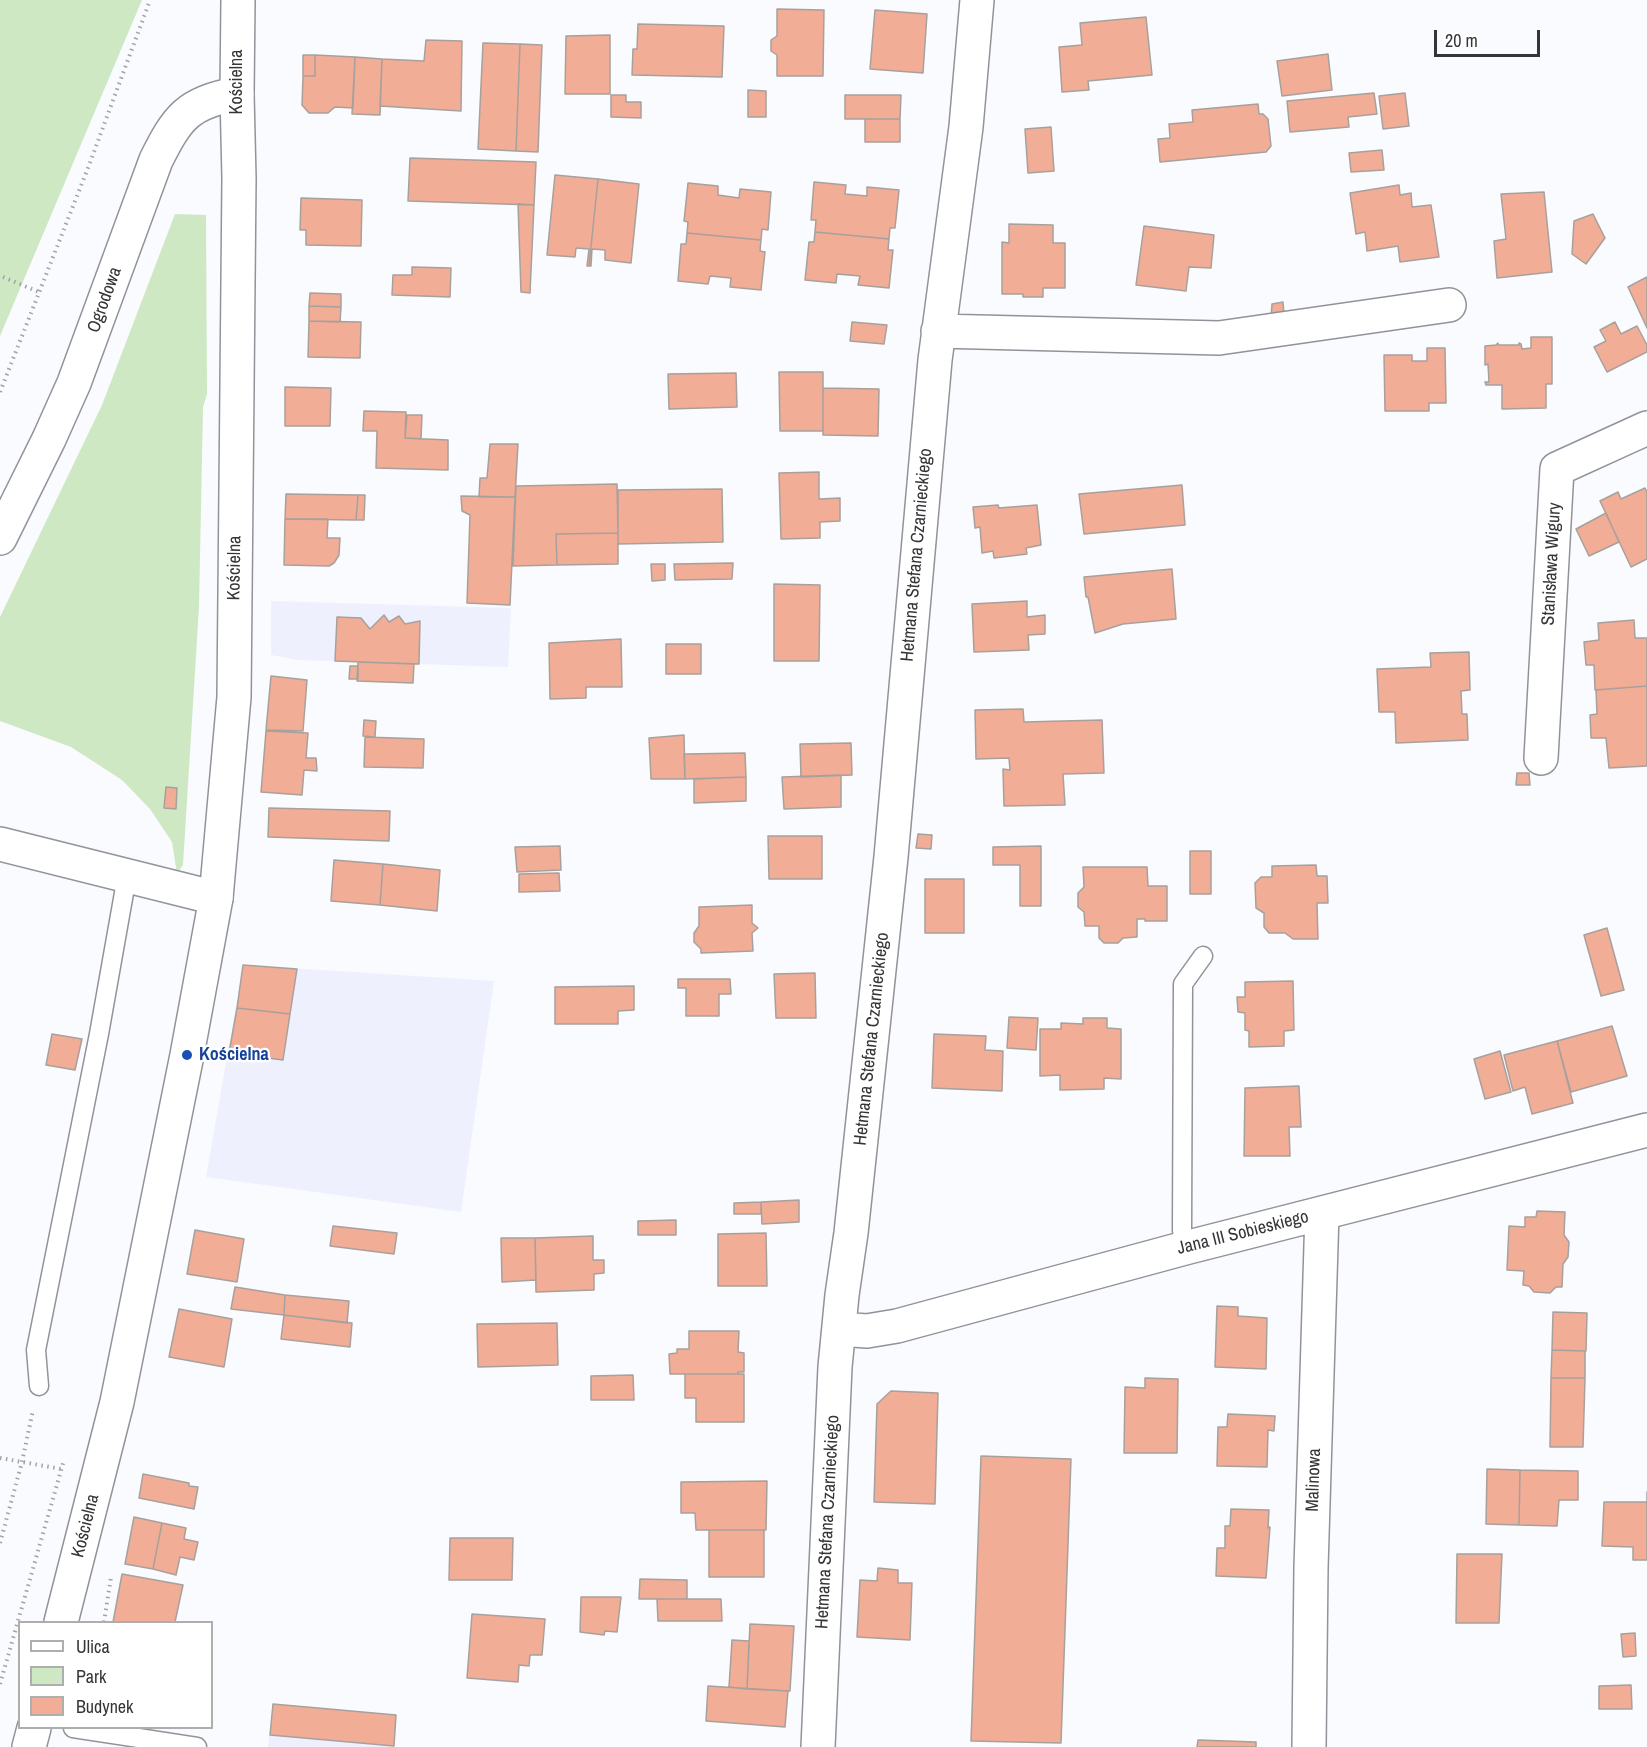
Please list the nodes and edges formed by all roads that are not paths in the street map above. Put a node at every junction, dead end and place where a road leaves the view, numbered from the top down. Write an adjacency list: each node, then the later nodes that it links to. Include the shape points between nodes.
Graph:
1 (238, 0): 3 (street, Kościelna)
2 (977, 0): 5 (street, Hetmana Stefana Czarnieckiego, via 966,127)
3 (237, 94): 7 (street, Ogrodowa, via 213,98 193,108 167,138 74,383); 11 (street, Kościelna, via 234,697)
4 (1449, 305): 5 (street, via 1219,338)
5 (938, 331): 16 (street, Hetmana Stefana Czarnieckiego, via 891,856)
6 (1647, 428): 8 (street, Stanisława Wigury, via 1557,470)
7 (0, 538)
8 (1541, 758)
9 (0, 844): 10 (street)
10 (127, 876): 11 (street); 17 (lane, via 36,1350)
11 (216, 898): 18 (street, Kościelna, via 117,1402)
12 (1203, 956): 15 (lane, via 1183,984)
13 (1647, 1130): 14 (street, Jana III Sobieskiego)
14 (1322, 1213): 15 (street, Jana III Sobieskiego); 24 (street, Malinowa)
15 (1185, 1248): 16 (street, Jana III Sobieskiego, via 897,1326 867,1331)
16 (839, 1329): 23 (street, Hetmana Stefana Czarnieckiego)
17 (39, 1386)
18 (62, 1621)
19 (34, 1729): 21 (street)
20 (80, 1729): 22 (lane)
21 (29, 1747)
22 (197, 1747)
23 (818, 1747)
24 (1309, 1747)

